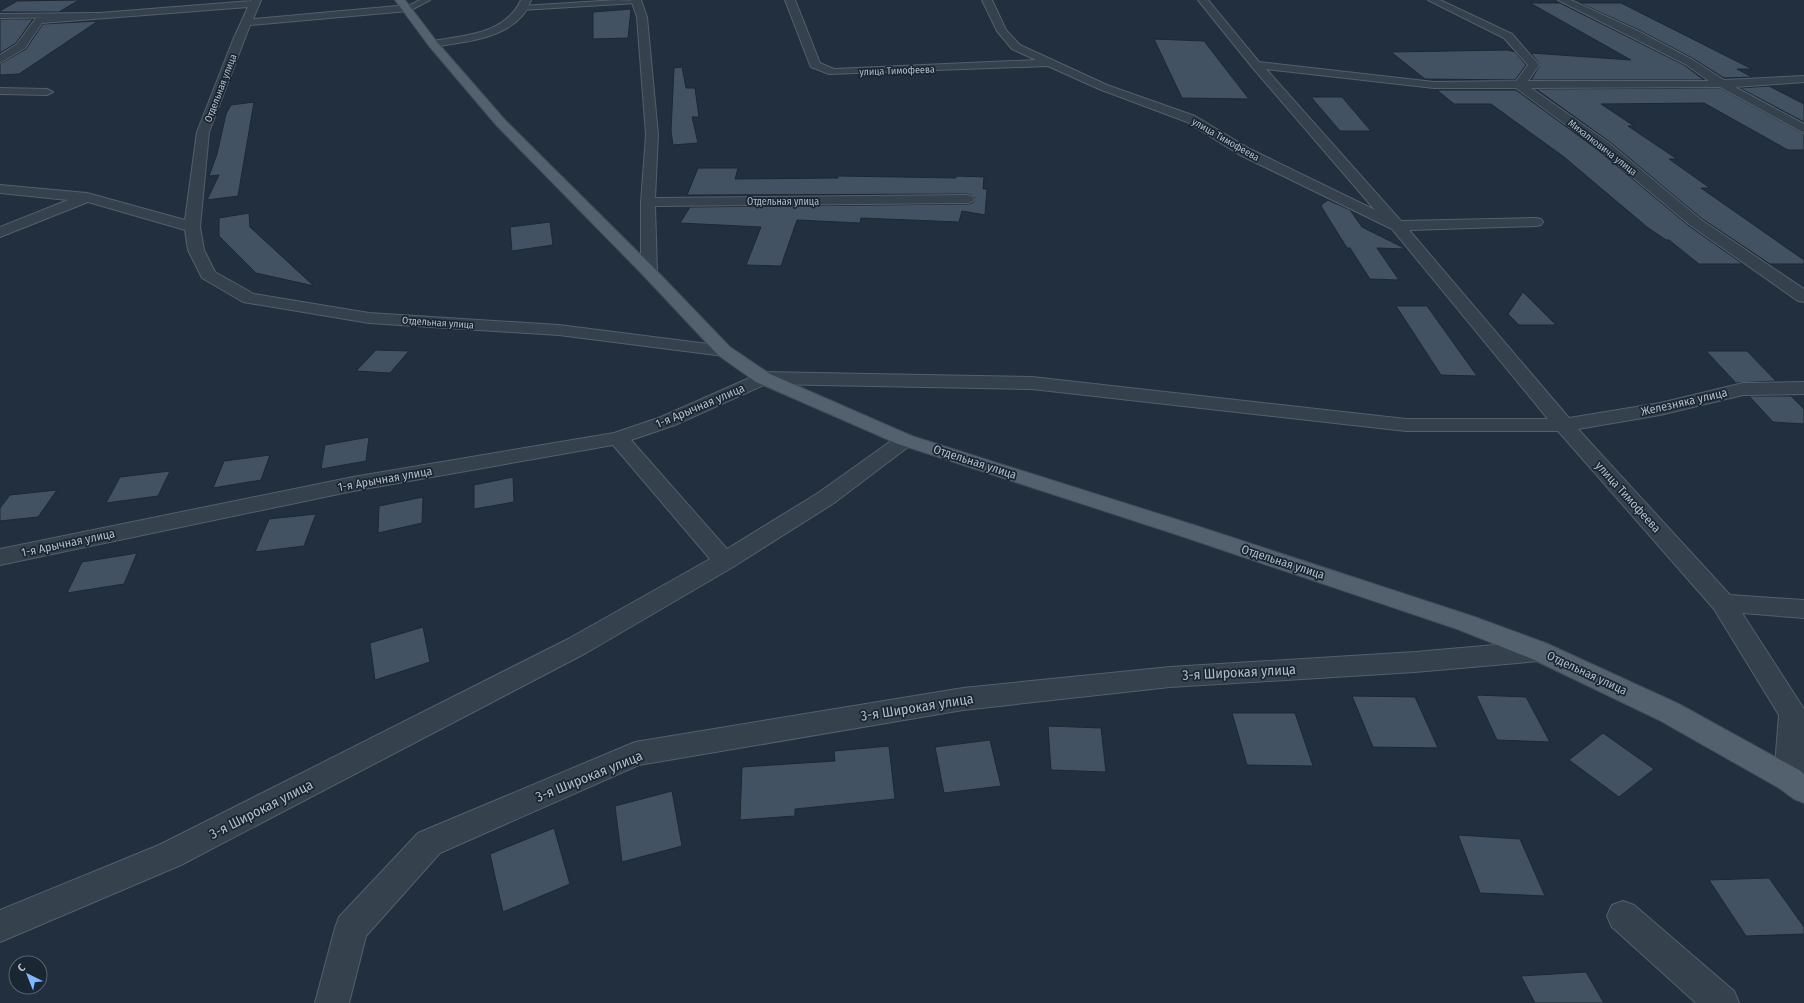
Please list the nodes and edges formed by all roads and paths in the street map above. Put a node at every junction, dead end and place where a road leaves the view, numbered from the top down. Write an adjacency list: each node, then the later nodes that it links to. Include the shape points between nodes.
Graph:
1 (636, 0): 9 (lane); 27 (street, via 642,17 650,99 652,135)
2 (790, 0): 16 (street, улица Тимофеева, via 815,65 833,72)
3 (987, 0): 16 (street, улица Тимофеева, via 1002,31 1016,47)
4 (1203, 0): 17 (street, улица Тимофеева)
5 (1433, 0): 20 (street, via 1508,36 1534,65)
6 (1563, 0): 19 (street, via 1689,62)
7 (255, 2): 11 (street); 13 (street, Отдельная улица)
8 (411, 3): 13 (street); 14 (main road, Отдельная улица)
9 (524, 4): 14 (street, via 520,13 509,24 490,33)
10 (112, 5): 11 (street)
11 (107, 15): 12 (lane); 15 (street, via 39,20 21,46)
12 (0, 16)
13 (247, 22): 30 (street, Отдельная улица, via 203,132)
14 (433, 44): 32 (main road, Отдельная улица, via 501,123)
15 (0, 60)
16 (1050, 63): 29 (street, улица Тимофеева, via 1103,87 1191,119 1245,152)
17 (1256, 65): 20 (street, via 1434,85); 29 (street, улица Тимофеева)
18 (1804, 79): 19 (street)
19 (1722, 84): 20 (street); 23 (street)
20 (1519, 85): 33 (street, Михалковича улица, via 1604,146 1695,222)
21 (0, 91): 22 (street)
22 (48, 92)
23 (1804, 130)
24 (0, 188): 25 (street)
25 (87, 197): 30 (street); 31 (street)
26 (967, 199): 27 (street, Отдельная улица)
27 (648, 202): 32 (street)
28 (1536, 222): 29 (street, улица Тимофеева)
29 (1397, 226): 37 (street, улица Тимофеева)
30 (192, 227): 34 (street, Отдельная улица, via 196,250 208,275 249,298 369,318 559,330)
31 (0, 232)
32 (649, 272): 34 (main road, Отдельная улица)
33 (1804, 297)
34 (724, 351): 35 (main road, Отдельная улица)
35 (763, 378): 37 (street, via 1032,383 1406,425); 38 (street, 1-я Арычная улица, via 668,421); 39 (main road, Отдельная улица)
36 (1804, 388): 37 (street, Железняка улица, via 1743,389 1660,409)
37 (1564, 425): 42 (street, улица Тимофеева)
38 (618, 438): 40 (street, 1-я Арычная улица, via 353,484); 41 (street)
39 (905, 440): 41 (street, 3-я Широкая улица, via 826,498); 44 (main road, Отдельная улица, via 1466,623)
40 (0, 557)
41 (725, 561): 47 (street, 3-я Широкая улица, via 577,646 170,856)
42 (1723, 603): 43 (street); 45 (street, улица Тимофеева, via 1792,714)
43 (1803, 608)
44 (1539, 651): 45 (main road, Отдельная улица, via 1669,712); 48 (street, 3-я Широкая улица, via 1415,662 1170,676 963,699 635,754 428,844 352,928)
45 (1796, 785)
46 (1623, 916): 49 (street)
47 (0, 926)
48 (332, 1003)
49 (1722, 1003)

